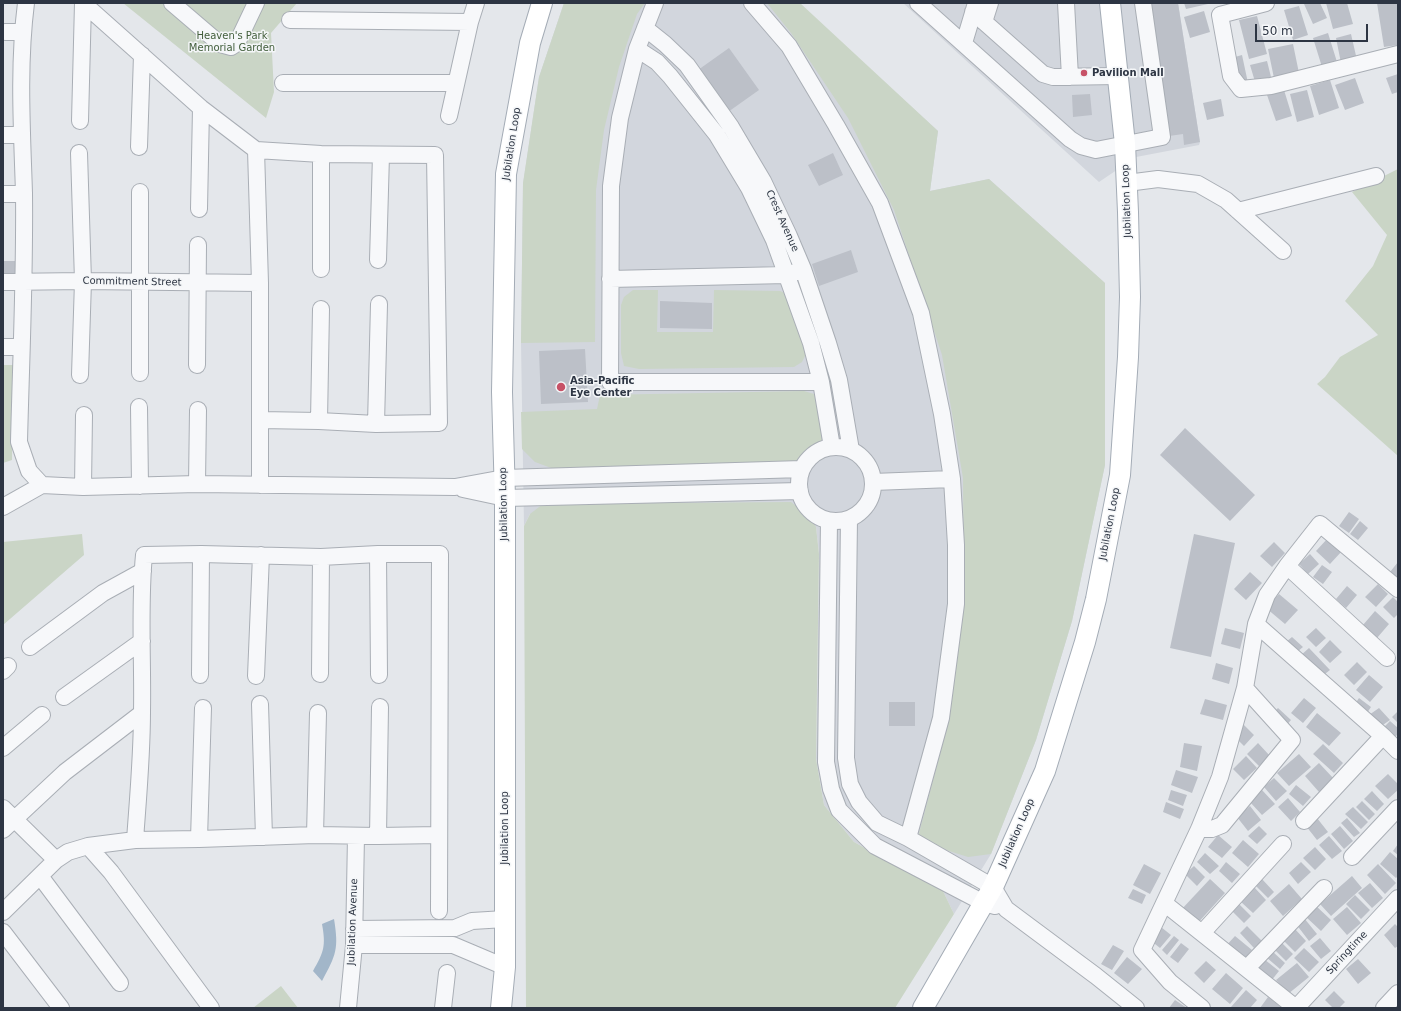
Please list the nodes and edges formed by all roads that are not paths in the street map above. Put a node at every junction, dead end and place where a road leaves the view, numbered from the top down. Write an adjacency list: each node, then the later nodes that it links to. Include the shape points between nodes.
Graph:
1 (26, 3): 19 (street)
2 (172, 3): 3 (street, via 220,44 230,47 237,43)
3 (256, 3)
4 (476, 3): 16 (street)
5 (542, 3): 76 (main road, Jubilation Loop, via 530,43 506,174 502,392)
6 (655, 3): 17 (street)
7 (752, 3): 77 (street, via 788,46 880,203 921,313 942,414)
8 (918, 3): 20 (street)
9 (990, 3): 14 (street)
10 (1066, 3): 25 (street)
11 (1110, 3): 24 (main road, Jubilation Loop)
12 (1144, 3): 33 (street, via 1162,137)
13 (1266, 3): 22 (street, via 1220,15 1231,76 1241,89 1271,86)
14 (978, 12): 20 (street); 25 (street, via 1043,74)
15 (290, 20): 16 (street)
16 (470, 22): 27 (street)
17 (645, 28): 21 (street); 50 (street, Crest Avenue, via 687,65 731,127 763,181)
18 (5, 32): 19 (street)
19 (22, 32): 32 (street)
20 (964, 43): 33 (street, via 1070,139 1081,146 1096,150)
21 (637, 49): 51 (street, Crest Avenue, via 657,62 717,135 749,188 774,240); 52 (street, via 620,118 611,186)
22 (1398, 54)
23 (142, 55): 28 (street); 30 (street, via 83,3); 34 (street)
24 (1117, 76): 25 (street); 33 (main road, Jubilation Loop)
25 (1070, 77)
26 (283, 83): 27 (street)
27 (456, 83): 29 (street)
28 (201, 108): 35 (street); 44 (street)
29 (449, 116)
30 (80, 121)
31 (3, 135): 32 (street)
32 (21, 135): 43 (street)
33 (1125, 144): 40 (main road, Jubilation Loop)
34 (139, 147)
35 (256, 150): 37 (street); 58 (street)
36 (79, 153): 53 (street)
37 (321, 154): 38 (street); 49 (street)
38 (381, 154): 48 (street); 72 (street, via 435,155 439,423)
39 (1376, 176): 45 (street)
40 (1127, 184): 45 (street, via 1158,178 1198,184 1226,200); 134 (main road, Jubilation Loop, via 1130,297 1120,475 1096,599 1045,771)
41 (140, 192): 56 (street)
42 (3, 194): 43 (street)
43 (24, 194): 55 (street)
44 (199, 210)
45 (1238, 212): 47 (street)
46 (198, 245): 57 (street)
47 (1283, 251)
48 (378, 260)
49 (321, 269)
50 (803, 269): 51 (street); 74 (street, Crest Avenue, via 839,380)
51 (786, 275): 52 (street); 66 (street, Crest Avenue, via 811,343)
52 (610, 279): 66 (street, via 610,382)
53 (82, 281): 55 (street, Commitment Street); 56 (street, Commitment Street); 65 (street)
54 (3, 282): 55 (street, Commitment Street)
55 (23, 282): 61 (street)
56 (140, 282): 57 (street, Commitment Street); 64 (street)
57 (197, 283): 58 (street, Commitment Street); 63 (street)
58 (260, 283): 70 (street)
59 (379, 304): 72 (street)
60 (321, 309): 71 (street)
61 (21, 346): 62 (street); 80 (street, via 20,442 29,471)
62 (3, 347)
63 (197, 365)
64 (140, 373)
65 (80, 375)
66 (821, 382): 73 (street, Crest Avenue)
67 (139, 408): 82 (street)
68 (198, 410): 79 (street)
69 (84, 415): 83 (street)
70 (260, 420): 71 (street); 81 (street)
71 (319, 421): 72 (street)
72 (376, 424)
73 (832, 447): 74 (street); 75 (street, via 810,458)
74 (851, 450): 78 (street, via 867,463)
75 (802, 469): 76 (street); 85 (street, via 799,479)
76 (504, 478): 84 (street); 86 (main road, Jubilation Loop)
77 (952, 479): 78 (street); 125 (street, via 956,604 941,718)
78 (874, 482): 88 (street, via 868,504 860,513)
79 (197, 484): 81 (street); 82 (street)
80 (42, 485): 83 (street); 87 (street)
81 (260, 485): 84 (street)
82 (140, 486): 83 (street)
83 (83, 487)
84 (455, 487): 86 (street)
85 (800, 491): 86 (street); 89 (street, via 803,501 810,510 818,517)
86 (505, 498): 139 (main road, Jubilation Loop)
87 (3, 507)
88 (849, 519): 89 (street); 125 (street, via 846,758 850,784 859,802 877,823)
89 (829, 521): 134 (street, via 826,762 831,789 839,810 875,846)
90 (201, 554): 91 (street); 95 (street, via 144,554); 102 (street)
91 (261, 554): 93 (street); 104 (street)
92 (378, 554): 93 (street); 103 (street); 121 (street, via 440,554)
93 (321, 557): 101 (street)
94 (1287, 566): 96 (street, via 1320,524); 97 (street, via 1267,595); 100 (street)
95 (143, 571): 98 (street); 99 (street, via 103,593)
96 (1398, 589)
97 (1256, 624): 105 (street); 113 (street)
98 (142, 641): 106 (street); 110 (street)
99 (30, 647)
100 (1387, 658)
101 (320, 674)
102 (200, 675)
103 (379, 675)
104 (256, 676)
105 (1245, 688): 119 (street, via 1220,777); 119 (street, via 1292,740 1222,825 1212,829)
106 (64, 697)
107 (260, 704): 124 (street)
108 (380, 707): 123 (street)
109 (203, 708): 126 (street)
110 (142, 713): 117 (street); 127 (street)
111 (318, 713): 120 (street)
112 (42, 715): 114 (street)
113 (1383, 736): 115 (street); 118 (street)
114 (3, 748)
115 (1398, 751)
116 (1398, 808): 130 (street)
117 (7, 819): 131 (street)
118 (1304, 821)
119 (1199, 829): 136 (street)
120 (315, 835): 122 (street); 124 (street)
121 (439, 835): 123 (street); 137 (street)
122 (356, 836): 123 (street); 141 (street, Jubilation Avenue)
123 (378, 836)
124 (264, 837): 126 (street)
125 (908, 838): 134 (street)
126 (199, 839): 127 (street)
127 (135, 840): 129 (street)
128 (1283, 844): 143 (street)
129 (88, 846): 131 (street, via 68,852); 151 (street, via 111,872)
130 (1352, 857)
131 (56, 860): 132 (street)
132 (40, 876): 138 (street); 149 (street)
133 (1324, 888): 147 (street)
134 (988, 895): 155 (main road, Jubilation Loop); 156 (street)
135 (1398, 898): 158 (street, Springtime)
136 (1164, 903): 143 (street); 157 (street, via 1142,950 1170,982)
137 (439, 911)
138 (3, 912)
139 (505, 918): 140 (street, via 472,921); 146 (main road, Jubilation Loop)
140 (455, 928): 141 (street); 144 (street)
141 (354, 929): 145 (street, Jubilation Avenue)
142 (3, 932): 150 (street)
143 (1202, 933): 147 (street)
144 (453, 944): 145 (street); 146 (street)
145 (354, 945): 152 (street, Jubilation Avenue)
146 (505, 967): 154 (main road, Jubilation Loop)
147 (1247, 968): 158 (street)
148 (447, 973): 153 (street)
149 (120, 984)
150 (61, 1008)
151 (211, 1008)
152 (348, 1008)
153 (443, 1008)
154 (501, 1008)
155 (923, 1008)
156 (1136, 1008)
157 (1202, 1008)
158 (1296, 1008)

